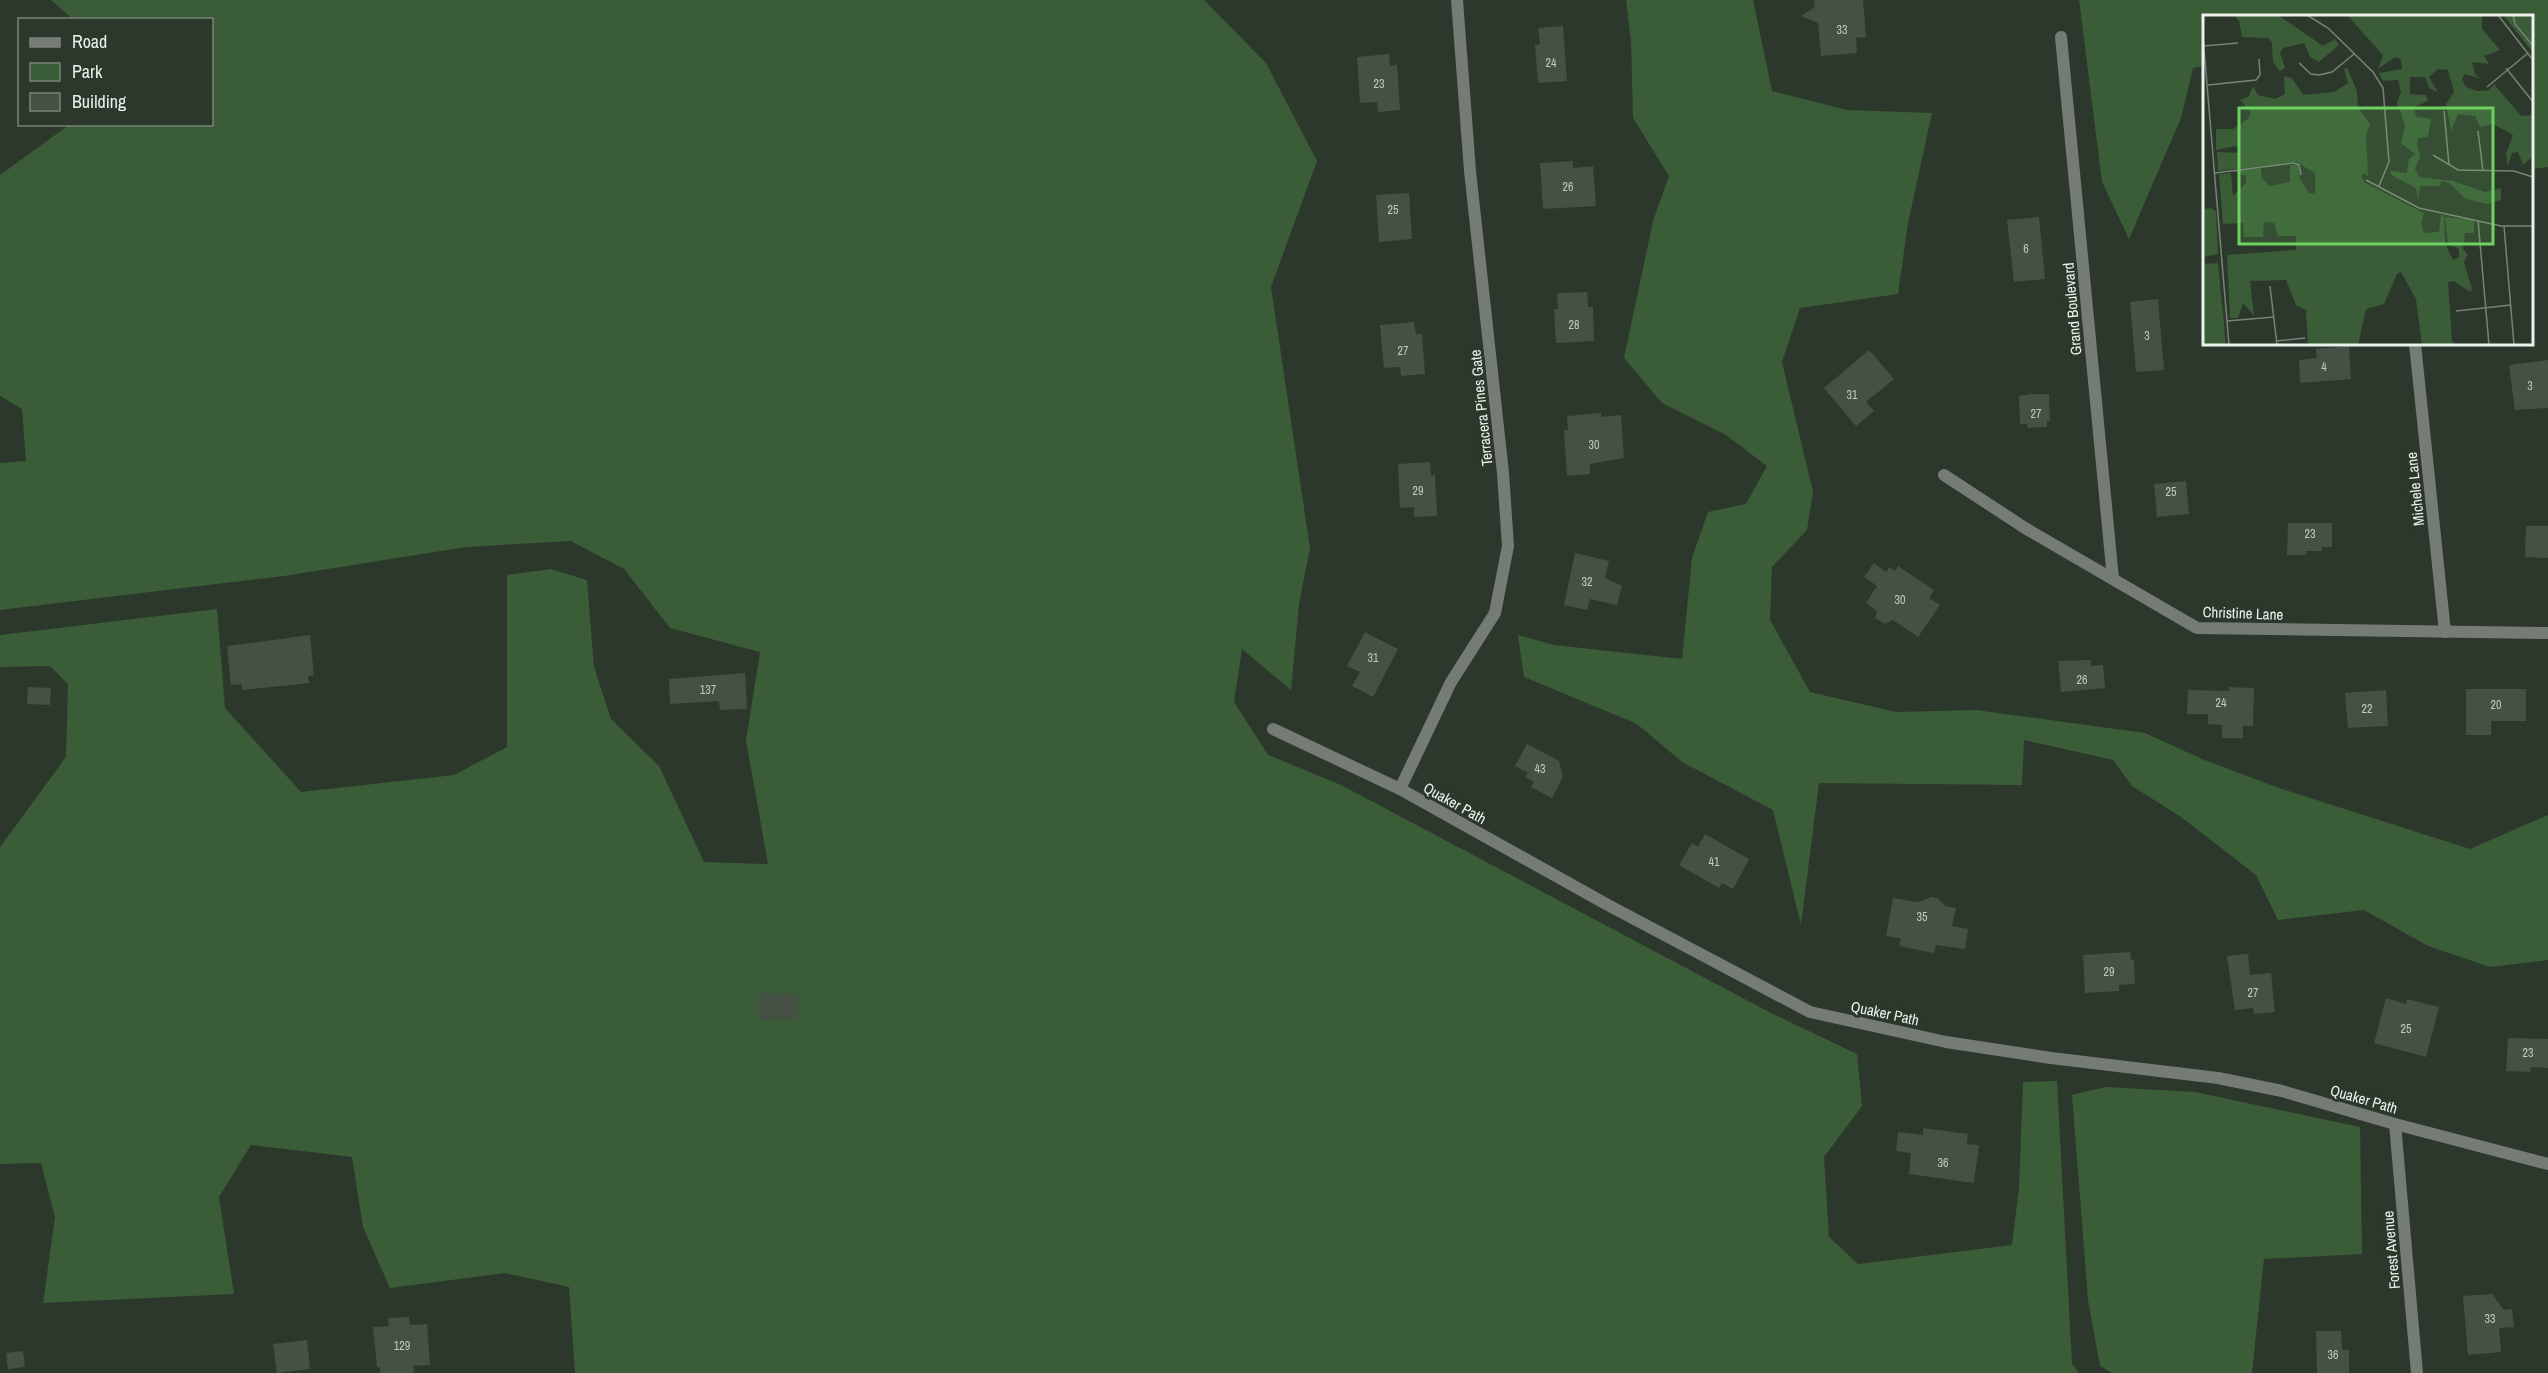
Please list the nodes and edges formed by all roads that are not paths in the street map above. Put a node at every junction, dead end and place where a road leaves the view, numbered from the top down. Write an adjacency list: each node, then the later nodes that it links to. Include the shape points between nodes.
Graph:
1 (1457, 0): 9 (street, Terracera Pines Gate, via 1508,546 1495,613 1451,682)
2 (2061, 37): 5 (street, Grand Boulevard)
3 (2415, 345): 6 (street, Michele Lane)
4 (1944, 476): 5 (street, Christine Lane)
5 (2113, 579): 6 (street, Christine Lane, via 2197,628)
6 (2445, 632): 7 (street, Christine Lane)
7 (2548, 633)
8 (1273, 729): 9 (street, Quaker Path)
9 (1400, 789): 10 (street, Quaker Path, via 1810,1012 1958,1043 2218,1078 2282,1091)
10 (2395, 1124): 11 (street, Quaker Path); 12 (street, Forest Avenue)
11 (2548, 1164)
12 (2417, 1373)

